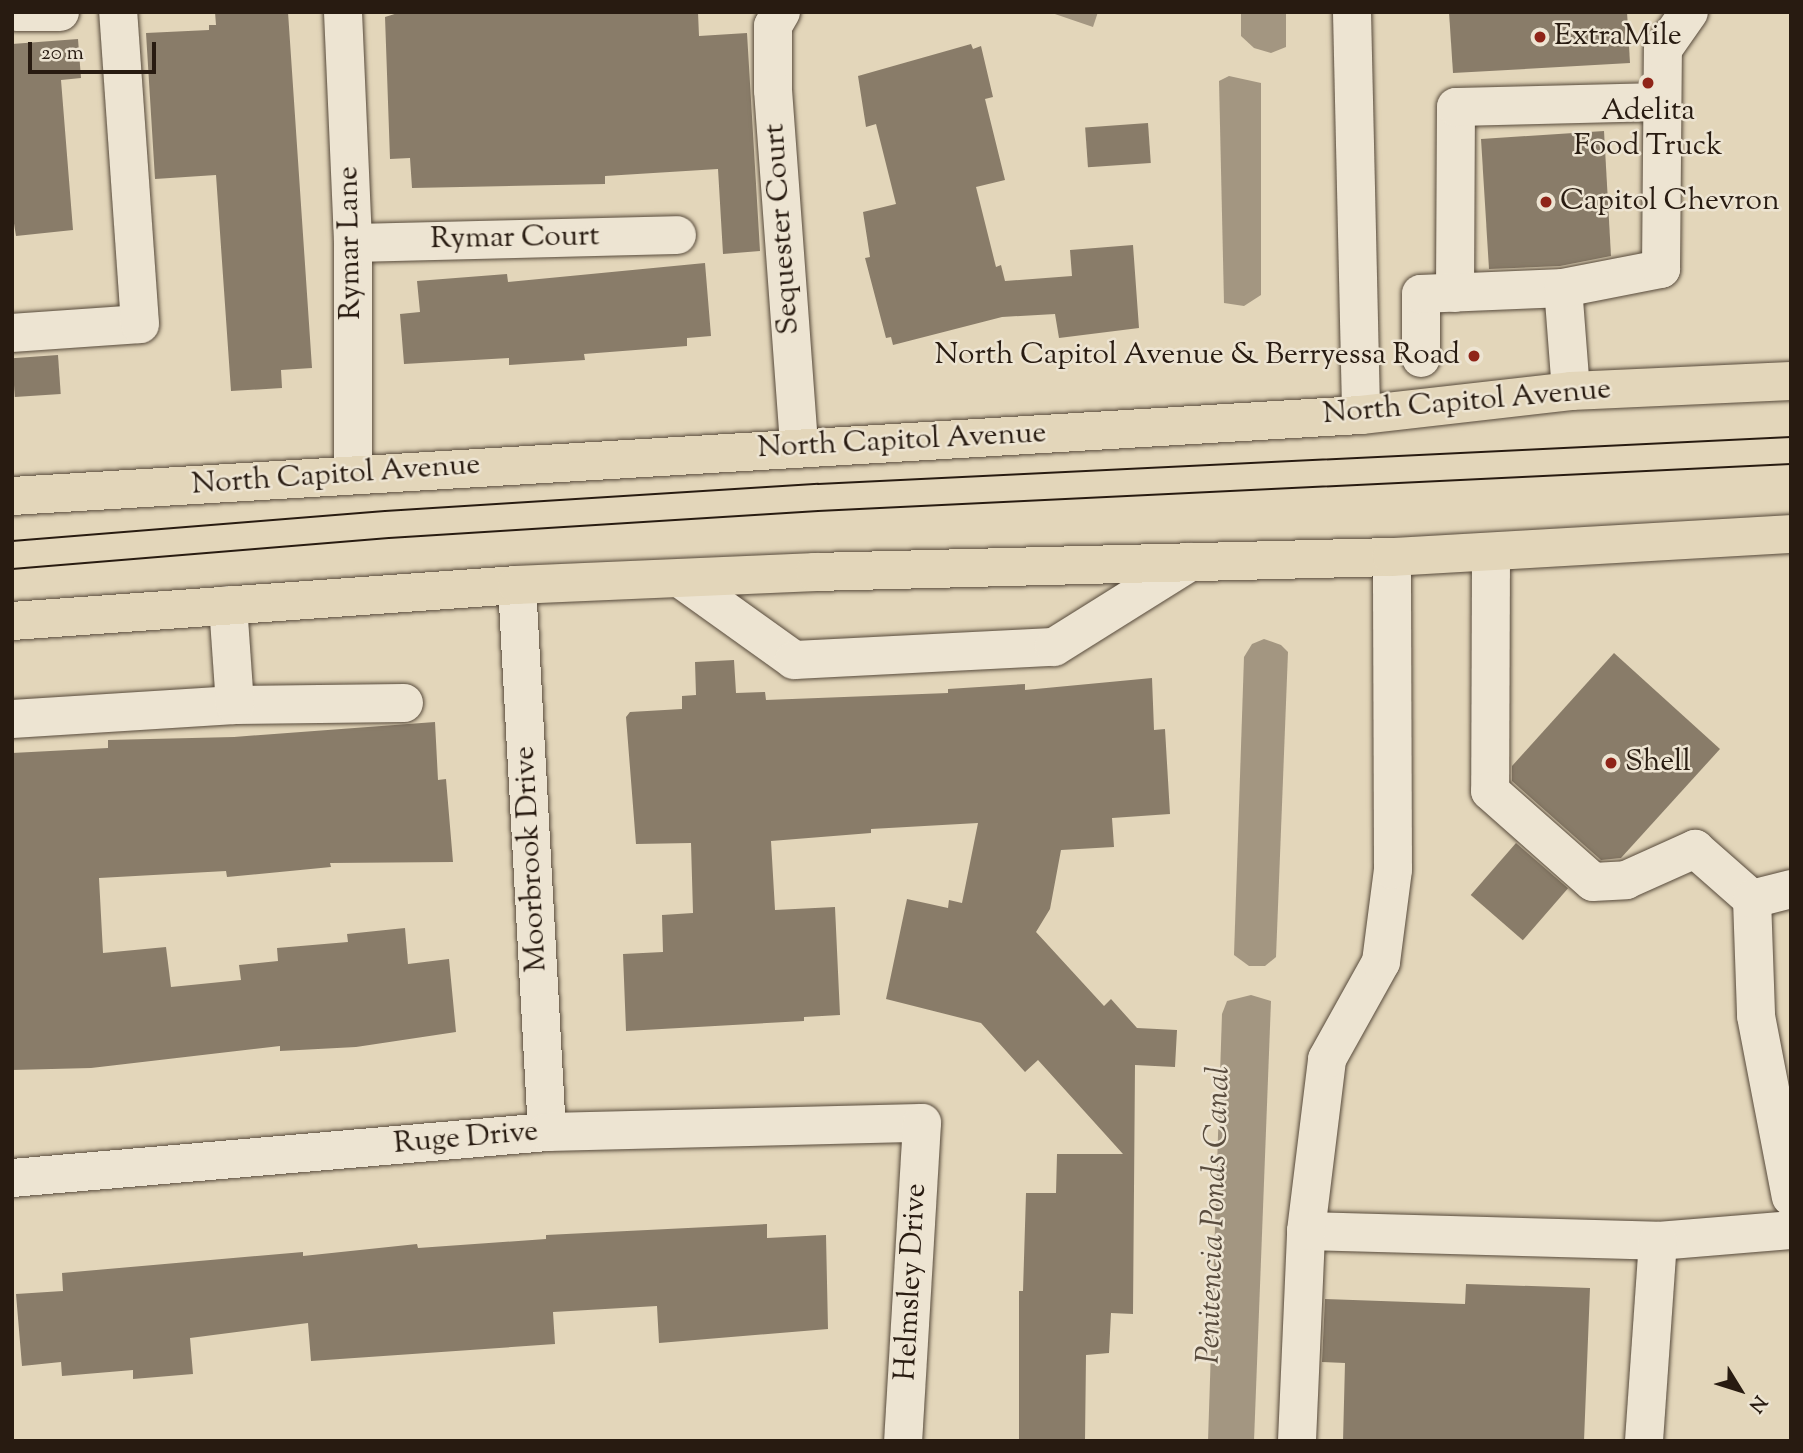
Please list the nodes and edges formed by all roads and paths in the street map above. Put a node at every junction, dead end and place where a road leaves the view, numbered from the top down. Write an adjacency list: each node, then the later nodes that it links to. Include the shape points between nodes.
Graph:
1 (16, 12): 2 (street)
2 (60, 12)
3 (118, 12): 13 (street, via 139,324)
4 (343, 12): 10 (street, Rymar Lane)
5 (780, 12): 18 (street, Sequester Court, via 773,26 773,90)
6 (1352, 12): 17 (street)
7 (1689, 12): 8 (street, via 1663,49)
8 (1662, 102): 11 (street, via 1661,269); 12 (street, via 1456,107)
9 (677, 235): 10 (street, Rymar Court)
10 (353, 243): 19 (street, Rymar Lane)
11 (1563, 288): 12 (street); 16 (street)
12 (1455, 293): 14 (street, via 1421,294)
13 (12, 333)
14 (1421, 358)
15 (1791, 381): 16 (main road, North Capitol Avenue)
16 (1571, 391): 17 (main road, North Capitol Avenue)
17 (1361, 415): 18 (main road, North Capitol Avenue)
18 (799, 447): 19 (main road, North Capitol Avenue)
19 (353, 475): 20 (main road, North Capitol Avenue)
20 (12, 496)
21 (1791, 534): 22 (main road)
22 (1491, 553): 23 (main road); 33 (street, via 1490,791 1593,882 1626,880 1695,849)
23 (1392, 557): 24 (main road); 39 (street, via 1393,870 1381,962 1327,1059)
24 (1190, 562): 25 (main road); 25 (street, via 1054,647 794,660)
25 (681, 579): 26 (main road)
26 (517, 585): 27 (main road); 35 (street, Moorbrook Drive)
27 (228, 605): 28 (main road); 30 (street)
28 (12, 621)
29 (404, 703): 30 (street)
30 (235, 705): 31 (street)
31 (12, 719)
32 (1791, 888): 33 (street)
33 (1752, 899): 37 (street, via 1756,1016)
34 (922, 1123): 35 (street, Ruge Drive); 41 (street, Helmsley Drive)
35 (547, 1132): 36 (street, Ruge Drive)
36 (12, 1178)
37 (1791, 1198)
38 (1791, 1230): 40 (street)
39 (1306, 1231): 40 (street); 42 (street)
40 (1658, 1241): 43 (street)
41 (903, 1441)
42 (1297, 1441)
43 (1644, 1441)

